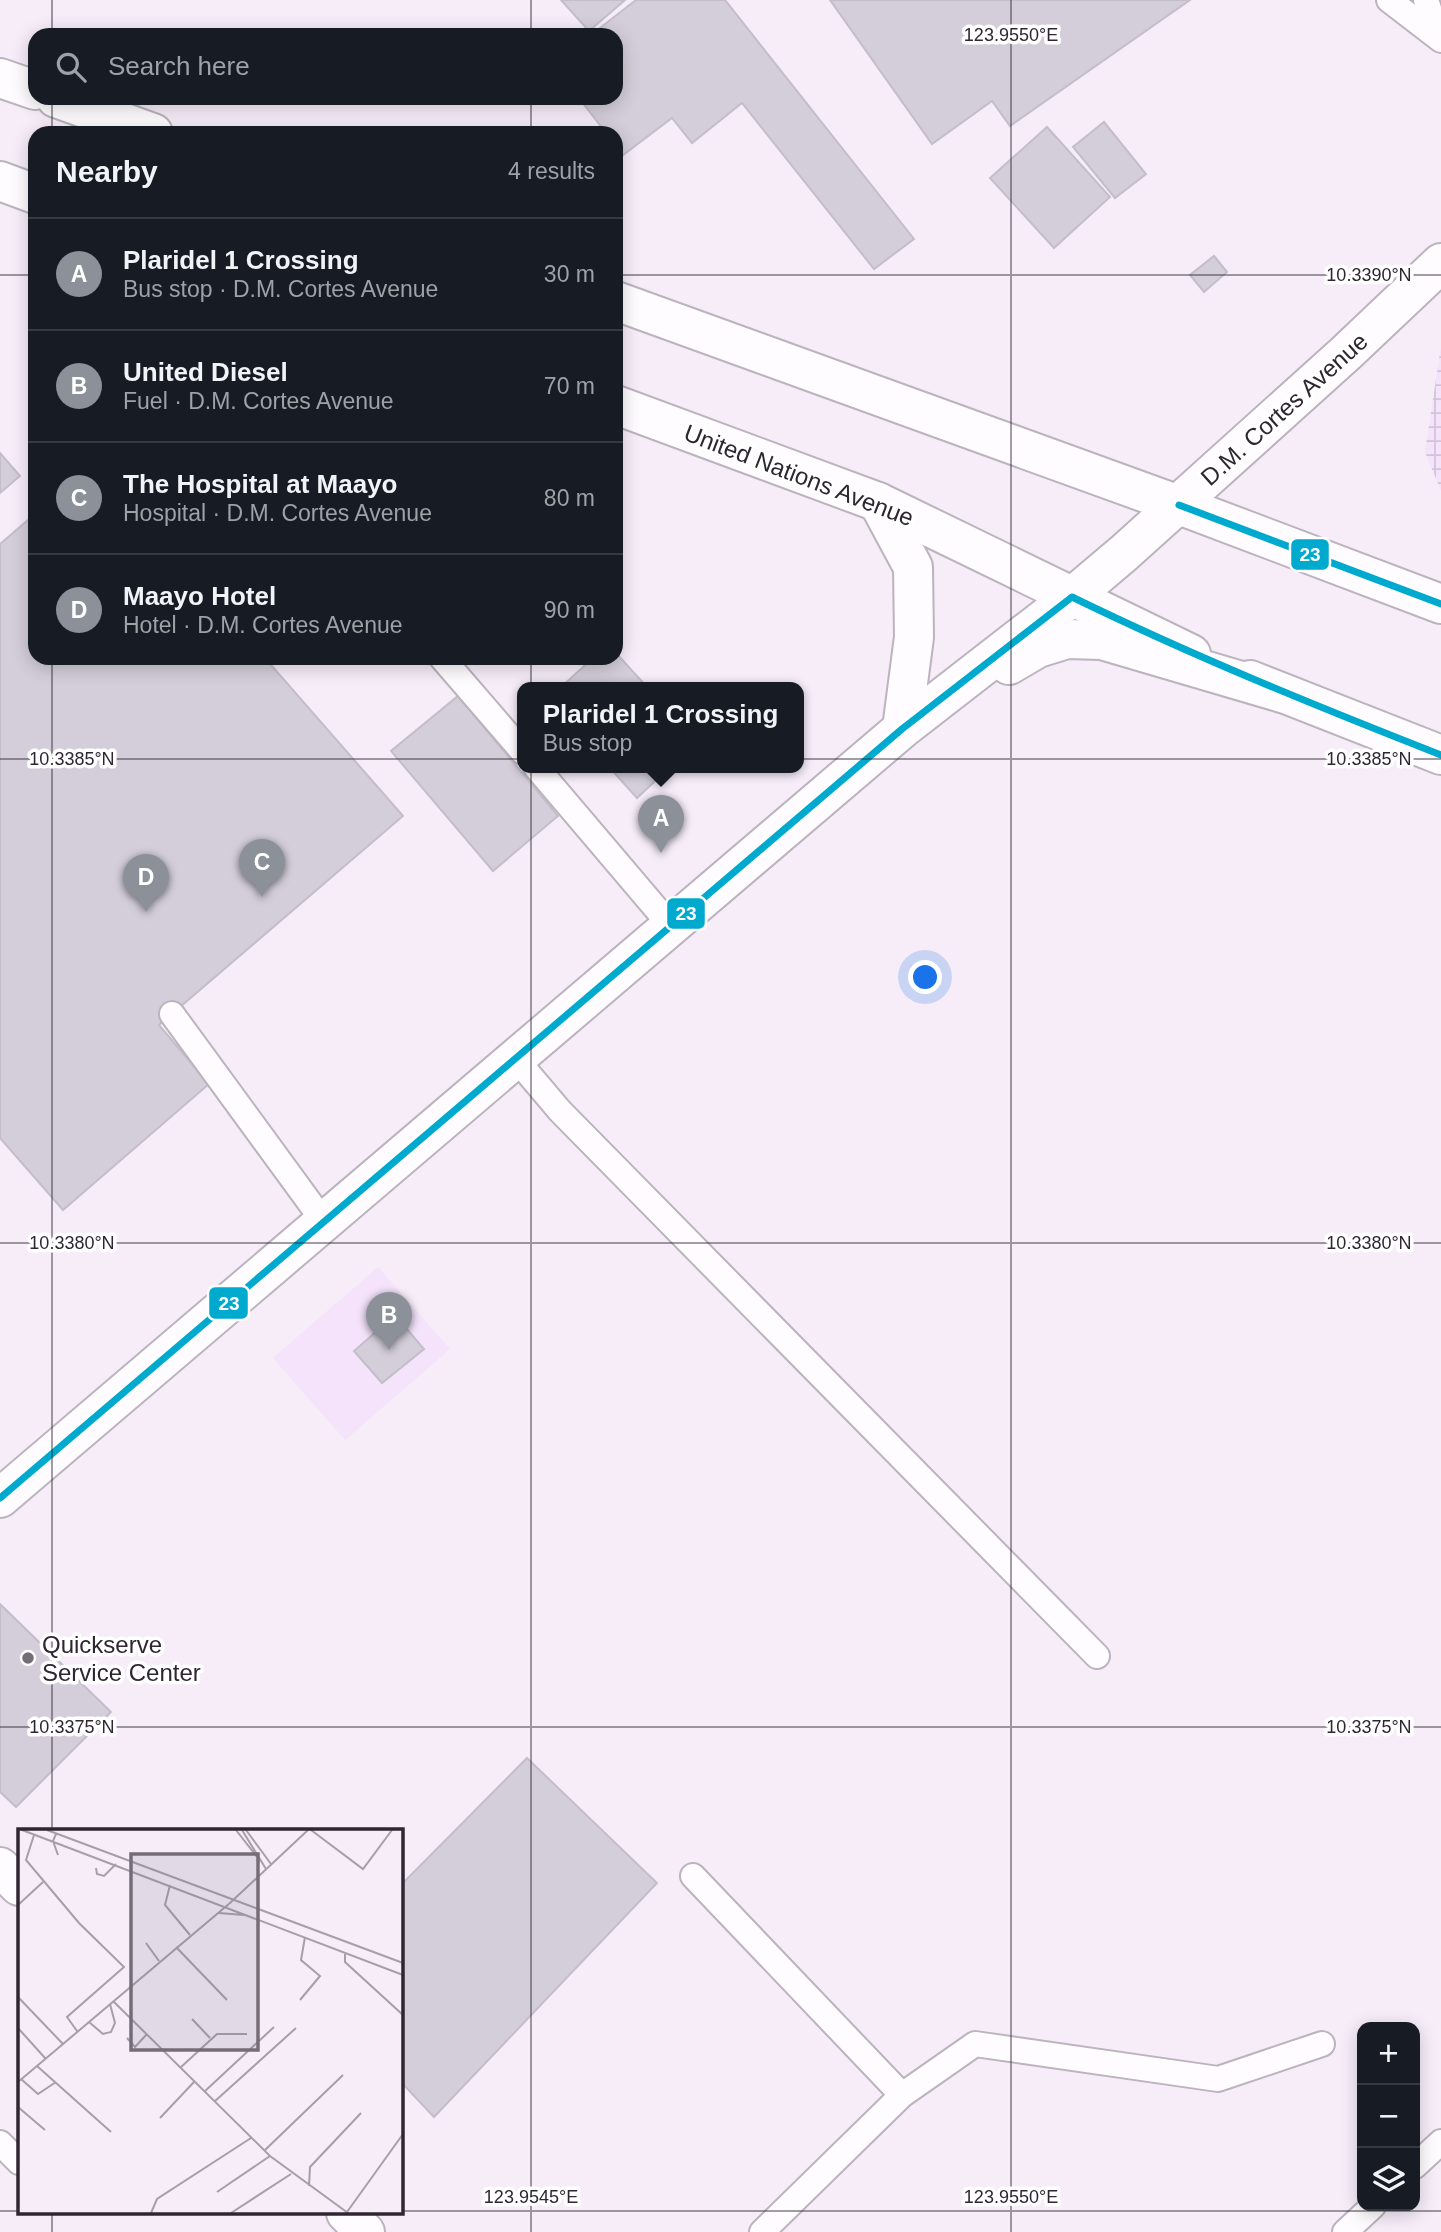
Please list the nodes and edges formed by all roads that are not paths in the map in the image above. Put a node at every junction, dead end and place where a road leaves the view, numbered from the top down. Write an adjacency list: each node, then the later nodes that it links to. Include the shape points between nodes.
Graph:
1 (1389, 0): 3 (lane)
2 (1426, 0): 3 (lane)
3 (1439, 38)
4 (0, 78): 5 (main road)
5 (28, 88)
6 (75, 105): 7 (main road)
7 (134, 126)
8 (0, 181): 9 (main road)
9 (28, 191)
10 (1441, 263): 14 (main road, D.M. Cortes Avenue)
11 (623, 304): 14 (main road)
12 (623, 408): 13 (main road, United Nations Avenue)
13 (878, 502): 15 (main road, United Nations Avenue); 19 (main road, via 913,567 914,637)
14 (1179, 505): 15 (main road, D.M. Cortes Avenue); 16 (main road)
15 (1072, 597): 18 (main road, United Nations Avenue); 19 (main road, D.M. Cortes Avenue)
16 (1441, 604)
17 (448, 665): 20 (lane)
18 (1282, 693): 19 (main road, via 1102,640 1067,639 1038,648); 21 (main road, United Nations Avenue)
19 (902, 729): 23 (main road, D.M. Cortes Avenue)
20 (517, 745)
21 (1441, 755)
22 (541, 773): 23 (lane)
23 (671, 926): 25 (main road, D.M. Cortes Avenue)
24 (172, 1014): 26 (lane)
25 (516, 1059): 26 (main road, D.M. Cortes Avenue); 28 (lane, via 560,1111)
26 (324, 1222): 27 (main road, D.M. Cortes Avenue)
27 (0, 1498)
28 (1097, 1656)
29 (0, 1867): 31 (main road)
30 (693, 1876): 33 (lane)
31 (18, 1885)
32 (1322, 2043): 33 (lane, via 1217,2079 975,2043)
33 (902, 2095): 41 (lane)
34 (1441, 2142): 37 (lane)
35 (0, 2143): 36 (lane)
36 (18, 2161)
37 (1420, 2161)
38 (1368, 2211): 42 (lane)
39 (347, 2214): 40 (main road)
40 (365, 2232)
41 (762, 2232)
42 (1345, 2232)

